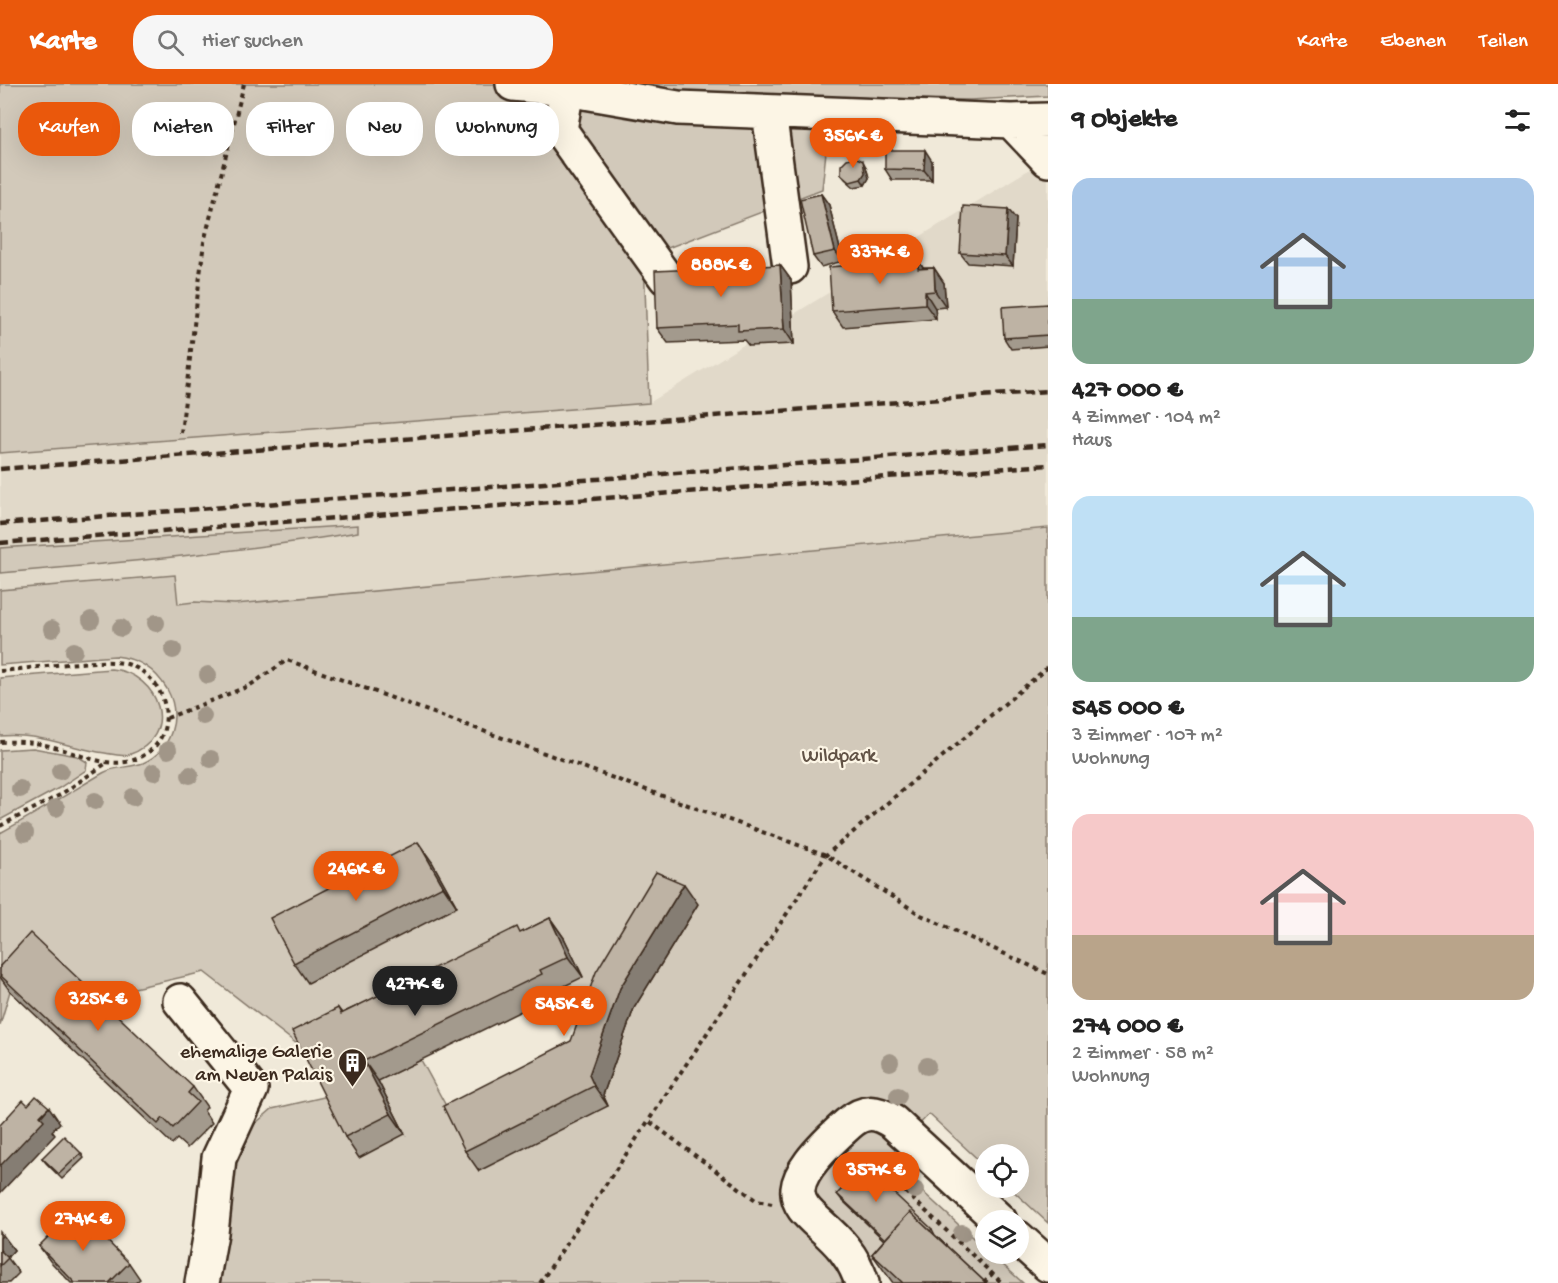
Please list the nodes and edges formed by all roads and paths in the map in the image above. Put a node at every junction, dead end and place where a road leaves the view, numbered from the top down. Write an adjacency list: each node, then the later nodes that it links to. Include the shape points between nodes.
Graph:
1 (244, 84): 10 (path, via 204,242)
2 (513, 84): 3 (street)
3 (567, 89): 4 (street, via 678,108); 9 (street, via 560,130)
4 (769, 112): 6 (street); 8 (street)
5 (1048, 120): 6 (street)
6 (1011, 121): 7 (street)
7 (1048, 160)
8 (790, 267)
9 (666, 278)
10 (181, 433)
11 (1048, 667): 17 (path)
12 (0, 671): 13 (path, via 125,663 149,677 164,700)
13 (167, 718): 15 (path, via 166,728 151,751 129,762); 17 (path, via 249,686 287,660)
14 (0, 742): 15 (path, via 30,742)
15 (109, 762): 16 (path, via 60,795)
16 (0, 826)
17 (826, 855): 18 (path, via 921,915); 20 (path)
18 (1048, 974)
19 (180, 1001): 27 (street, via 251,1089 219,1158)
20 (650, 1122): 23 (path, via 757,1201); 28 (path)
21 (879, 1167): 26 (path)
22 (988, 1210): 23 (street, via 893,1122 869,1112 843,1129 800,1176 798,1198)
23 (804, 1211): 29 (street, via 847,1252)
24 (1029, 1248): 25 (street)
25 (1048, 1265)
26 (992, 1274): 30 (path); 31 (path)
27 (202, 1283)
28 (540, 1283)
29 (862, 1283)
30 (984, 1283)
31 (1002, 1283)

